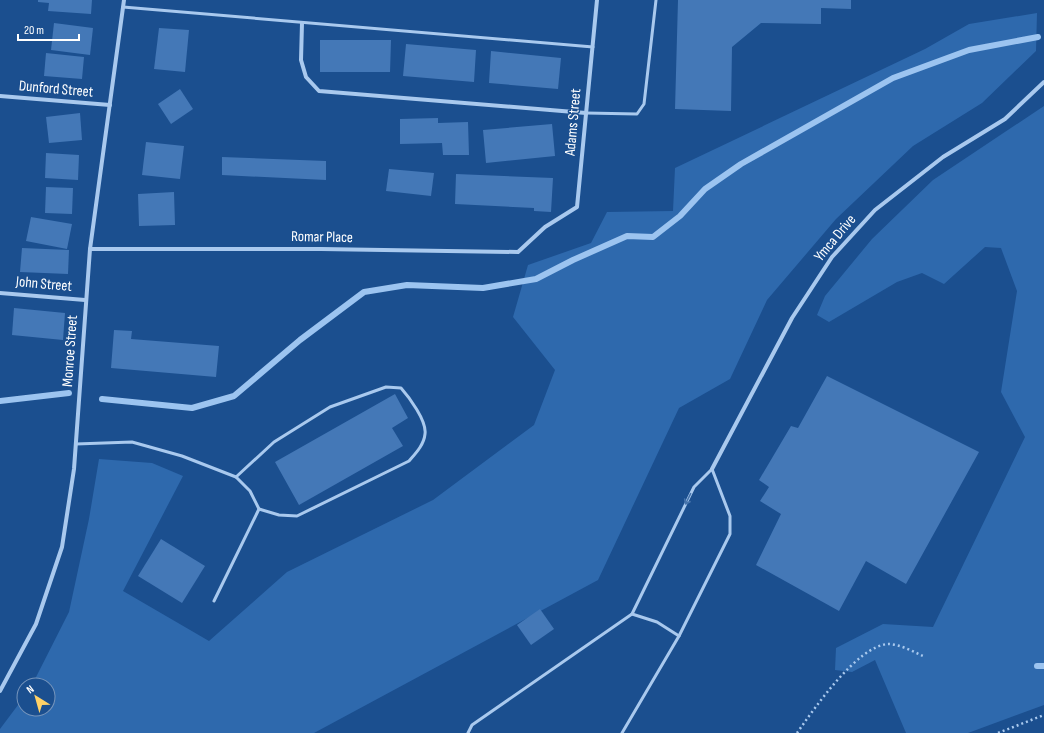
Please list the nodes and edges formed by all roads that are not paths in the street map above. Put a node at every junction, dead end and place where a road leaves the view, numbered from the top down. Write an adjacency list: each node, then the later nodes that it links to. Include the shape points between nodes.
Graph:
1 (124, 0): 4 (street, Monroe Street)
2 (597, 0): 6 (street, Adams Street)
3 (656, 0): 10 (lane, via 644,104 637,114)
4 (123, 7): 5 (lane); 9 (street, Monroe Street)
5 (302, 23): 6 (lane); 10 (street, via 301,60 306,77 319,91)
6 (593, 46): 10 (street, Adams Street)
7 (1044, 82): 16 (street, Ymca Drive, via 1005,119 943,157 874,210 832,257 792,318)
8 (0, 96): 9 (street, Dunford Street)
9 (110, 105): 12 (street, Monroe Street)
10 (586, 113): 11 (street, Adams Street, via 578,207)
11 (544, 227): 12 (street, Romar Place, via 518,252)
12 (90, 249): 14 (street, Monroe Street)
13 (0, 293): 14 (street, John Street)
14 (85, 300): 15 (street, Monroe Street)
15 (76, 444): 17 (lane, via 132,442 182,456); 22 (street, Monroe Street, via 62,548 36,624)
16 (712, 469): 20 (lane, one-way to 20, via 694,487); 21 (lane, via 730,516 730,534)
17 (236, 477): 18 (lane, via 250,491); 18 (lane, via 274,442 330,406 386,387 401,388 409,396 419,413 425,434 419,450 409,461 297,516 279,516)
18 (259, 509): 19 (lane)
19 (214, 601)
20 (632, 614): 21 (lane, via 656,622); 23 (lane, via 472,725)
21 (679, 636): 24 (lane)
22 (0, 691)
23 (468, 733)
24 (622, 733)

